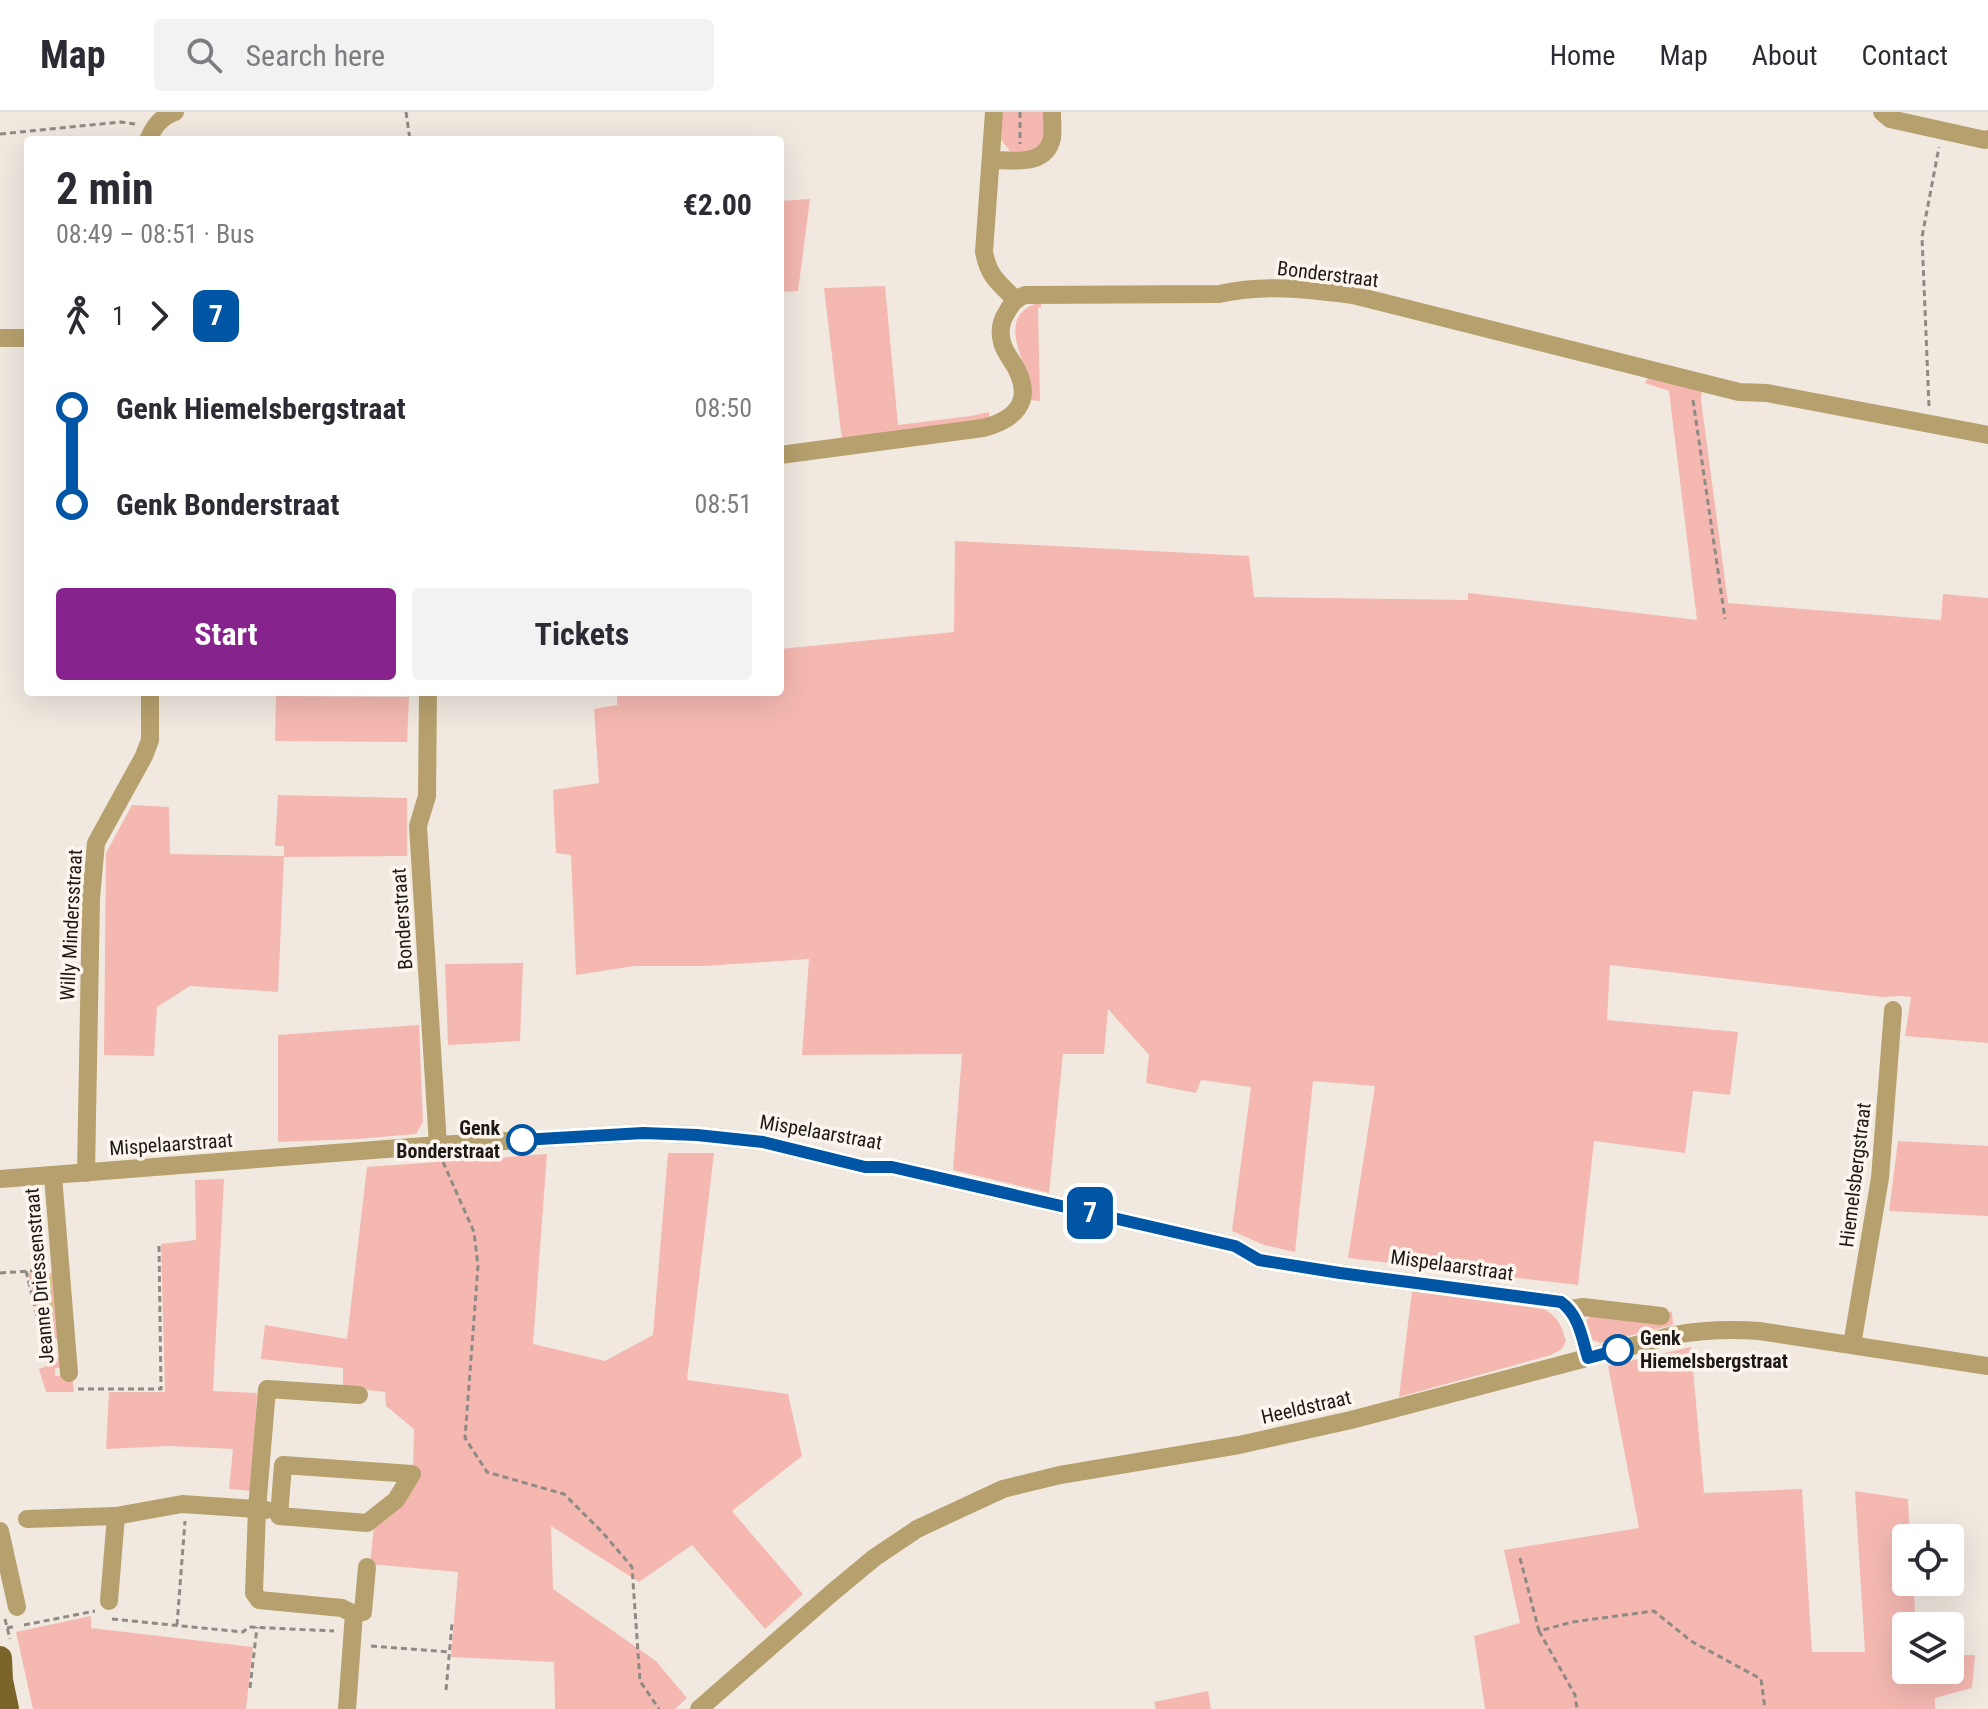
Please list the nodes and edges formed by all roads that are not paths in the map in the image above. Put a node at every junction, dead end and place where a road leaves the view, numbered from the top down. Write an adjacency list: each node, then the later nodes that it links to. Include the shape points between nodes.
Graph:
1 (175, 112): 5 (street)
2 (994, 112): 7 (street)
3 (1052, 112): 7 (street, via 1052,138 1038,158)
4 (1882, 112): 6 (street, via 1890,119)
5 (146, 133)
6 (1988, 139)
7 (991, 160): 8 (street, via 984,252 994,279)
8 (1015, 299): 11 (street, Bonderstraat, via 1219,294 1247,288 1353,295 1739,392); 12 (street, via 1000,331 1002,346 1023,384 1016,413 983,428)
9 (0, 338): 10 (street)
10 (24, 338)
11 (1988, 435)
12 (784, 454)
13 (150, 696): 17 (street, Willy Mindersstraat, via 150,740 96,843)
14 (428, 696): 16 (street, Bonderstraat, via 427,796 418,826)
15 (1893, 1010): 22 (street, Hiemelsbergstraat, via 1880,1178)
16 (439, 1149): 17 (street, Mispelaarstraat); 20 (street, Mispelaarstraat, via 643,1133 763,1142 1235,1246 1259,1260 1561,1302)
17 (86, 1173): 18 (street, Mispelaarstraat)
18 (53, 1176): 19 (street, Mispelaarstraat); 25 (street, Jeanne Driessenstraat)
19 (0, 1179)
20 (1571, 1309): 21 (street, Mispelaarstraat); 23 (street)
21 (1661, 1316)
22 (1852, 1345): 23 (street, Heeldstraat, via 1759,1331 1700,1330); 24 (street, Heeldstraat)
23 (1588, 1358): 43 (street, Heeldstraat, via 1351,1420 1003,1489 917,1529 874,1558)
24 (1988, 1366)
25 (72, 1381)
26 (359, 1395): 27 (street, via 267,1389)
27 (260, 1470): 28 (street); 30 (street)
28 (282, 1471): 29 (street); 31 (street); 31 (street, via 283,1465 412,1474 396,1500 367,1523 279,1516)
29 (400, 1479)
30 (257, 1509): 31 (street); 32 (street, via 182,1504); 39 (street, via 254,1593 259,1600 342,1608)
31 (279, 1511): 33 (street)
32 (116, 1516): 34 (street); 38 (street)
33 (367, 1517)
34 (27, 1519)
35 (0, 1531): 37 (street)
36 (367, 1567): 39 (street, via 363,1612)
37 (17, 1607)
38 (105, 1610)
39 (354, 1614): 42 (street)
40 (0, 1658): 41 (main road)
41 (7, 1709)
42 (347, 1709)
43 (699, 1709)

